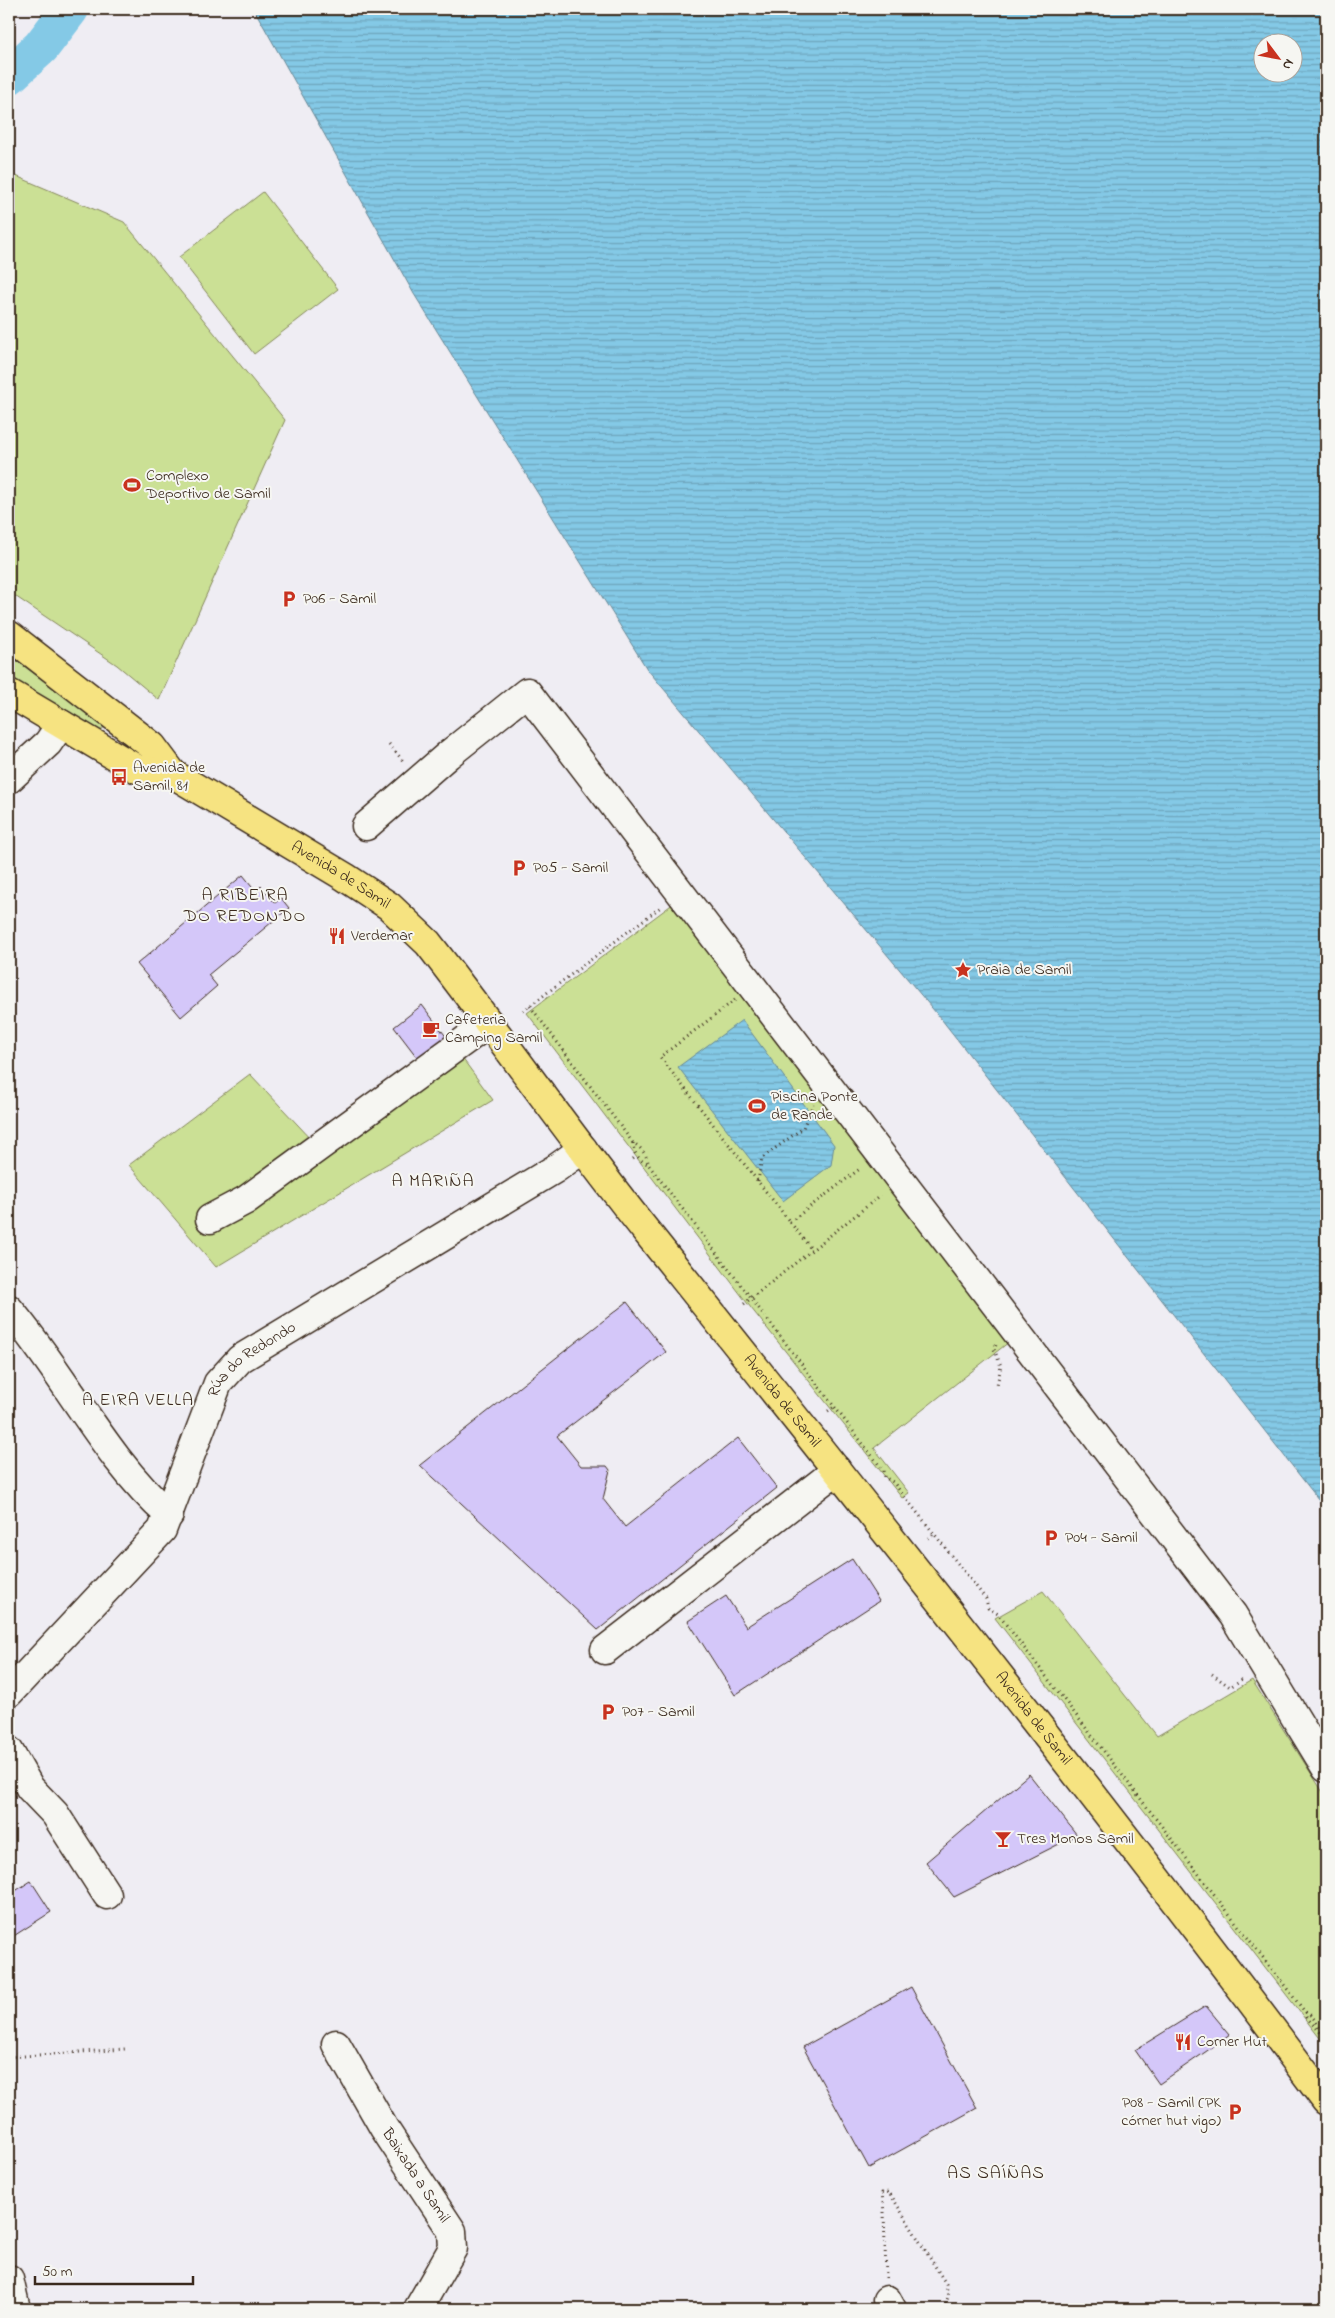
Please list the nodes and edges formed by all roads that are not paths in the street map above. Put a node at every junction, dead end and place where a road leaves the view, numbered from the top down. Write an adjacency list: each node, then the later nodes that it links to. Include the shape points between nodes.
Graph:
1 (9, 635): 4 (main road, Avenida de Samil, via 152,746)
2 (9, 693): 3 (main road, Avenida de Samil)
3 (61, 724): 4 (main road, Avenida de Samil, via 137,769); 5 (street, via 48,743)
4 (173, 774): 7 (main road, Avenida de Samil, via 389,906 428,943)
5 (9, 779)
6 (366, 826): 16 (street, via 527,692 1233,1615)
7 (489, 1024): 8 (main road, Avenida de Samil); 9 (street, via 246,1200)
8 (583, 1149): 11 (main road, Avenida de Samil); 12 (street, Rúa do Redondo, via 240,1359 218,1382)
9 (210, 1219)
10 (9, 1309): 12 (street, via 42,1350 127,1471)
11 (837, 1470): 13 (street); 19 (main road, Avenida de Samil, via 1162,1882)
12 (169, 1515): 14 (street, Rúa do Redondo, via 162,1530)
13 (605, 1650)
14 (9, 1693)
15 (9, 1751): 17 (street, via 30,1788 55,1814)
16 (1326, 1768)
17 (107, 1895)
18 (336, 2044): 22 (street, Baixada a Samil, via 384,2128 452,2231 453,2248)
19 (1326, 2101)
20 (9, 2279): 21 (street)
21 (16, 2309)
22 (418, 2309)

